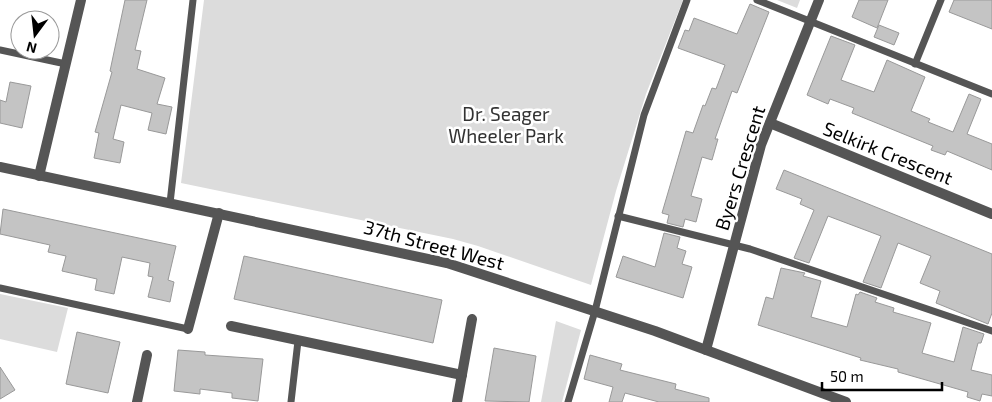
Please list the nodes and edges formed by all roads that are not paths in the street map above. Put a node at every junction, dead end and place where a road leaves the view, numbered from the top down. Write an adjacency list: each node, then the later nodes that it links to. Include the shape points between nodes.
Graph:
1 (81, 0): 9 (street)
2 (193, 0): 15 (lane)
3 (687, 0): 18 (lane, via 647,106)
4 (757, 0): 7 (lane)
5 (819, 0): 7 (street, Byers Crescent)
6 (941, 0): 10 (lane)
7 (811, 21): 10 (lane); 12 (street, Byers Crescent)
8 (0, 50): 9 (lane)
9 (66, 64): 14 (street)
10 (915, 64): 11 (lane)
11 (992, 94)
12 (770, 123): 17 (street, Selkirk Crescent); 19 (street, Byers Crescent)
13 (0, 167): 14 (street, 37th Street West)
14 (39, 176): 15 (street, 37th Street West)
15 (170, 203): 16 (street, 37th Street West)
16 (218, 213): 21 (street, 37th Street West, via 447,263); 24 (street)
17 (992, 214)
18 (618, 216): 19 (lane); 21 (lane)
19 (734, 244): 25 (lane); 27 (street, Byers Crescent)
20 (0, 288): 24 (lane)
21 (595, 311): 27 (street, 37th Street West); 33 (lane)
22 (472, 319): 29 (street)
23 (231, 326): 26 (street)
24 (188, 328)
25 (992, 331)
26 (298, 341): 29 (street); 31 (lane)
27 (706, 350): 34 (street, 37th Street West)
28 (147, 355): 30 (street)
29 (462, 375): 32 (street)
30 (137, 402)
31 (291, 402)
32 (457, 402)
33 (568, 402)
34 (846, 402)

